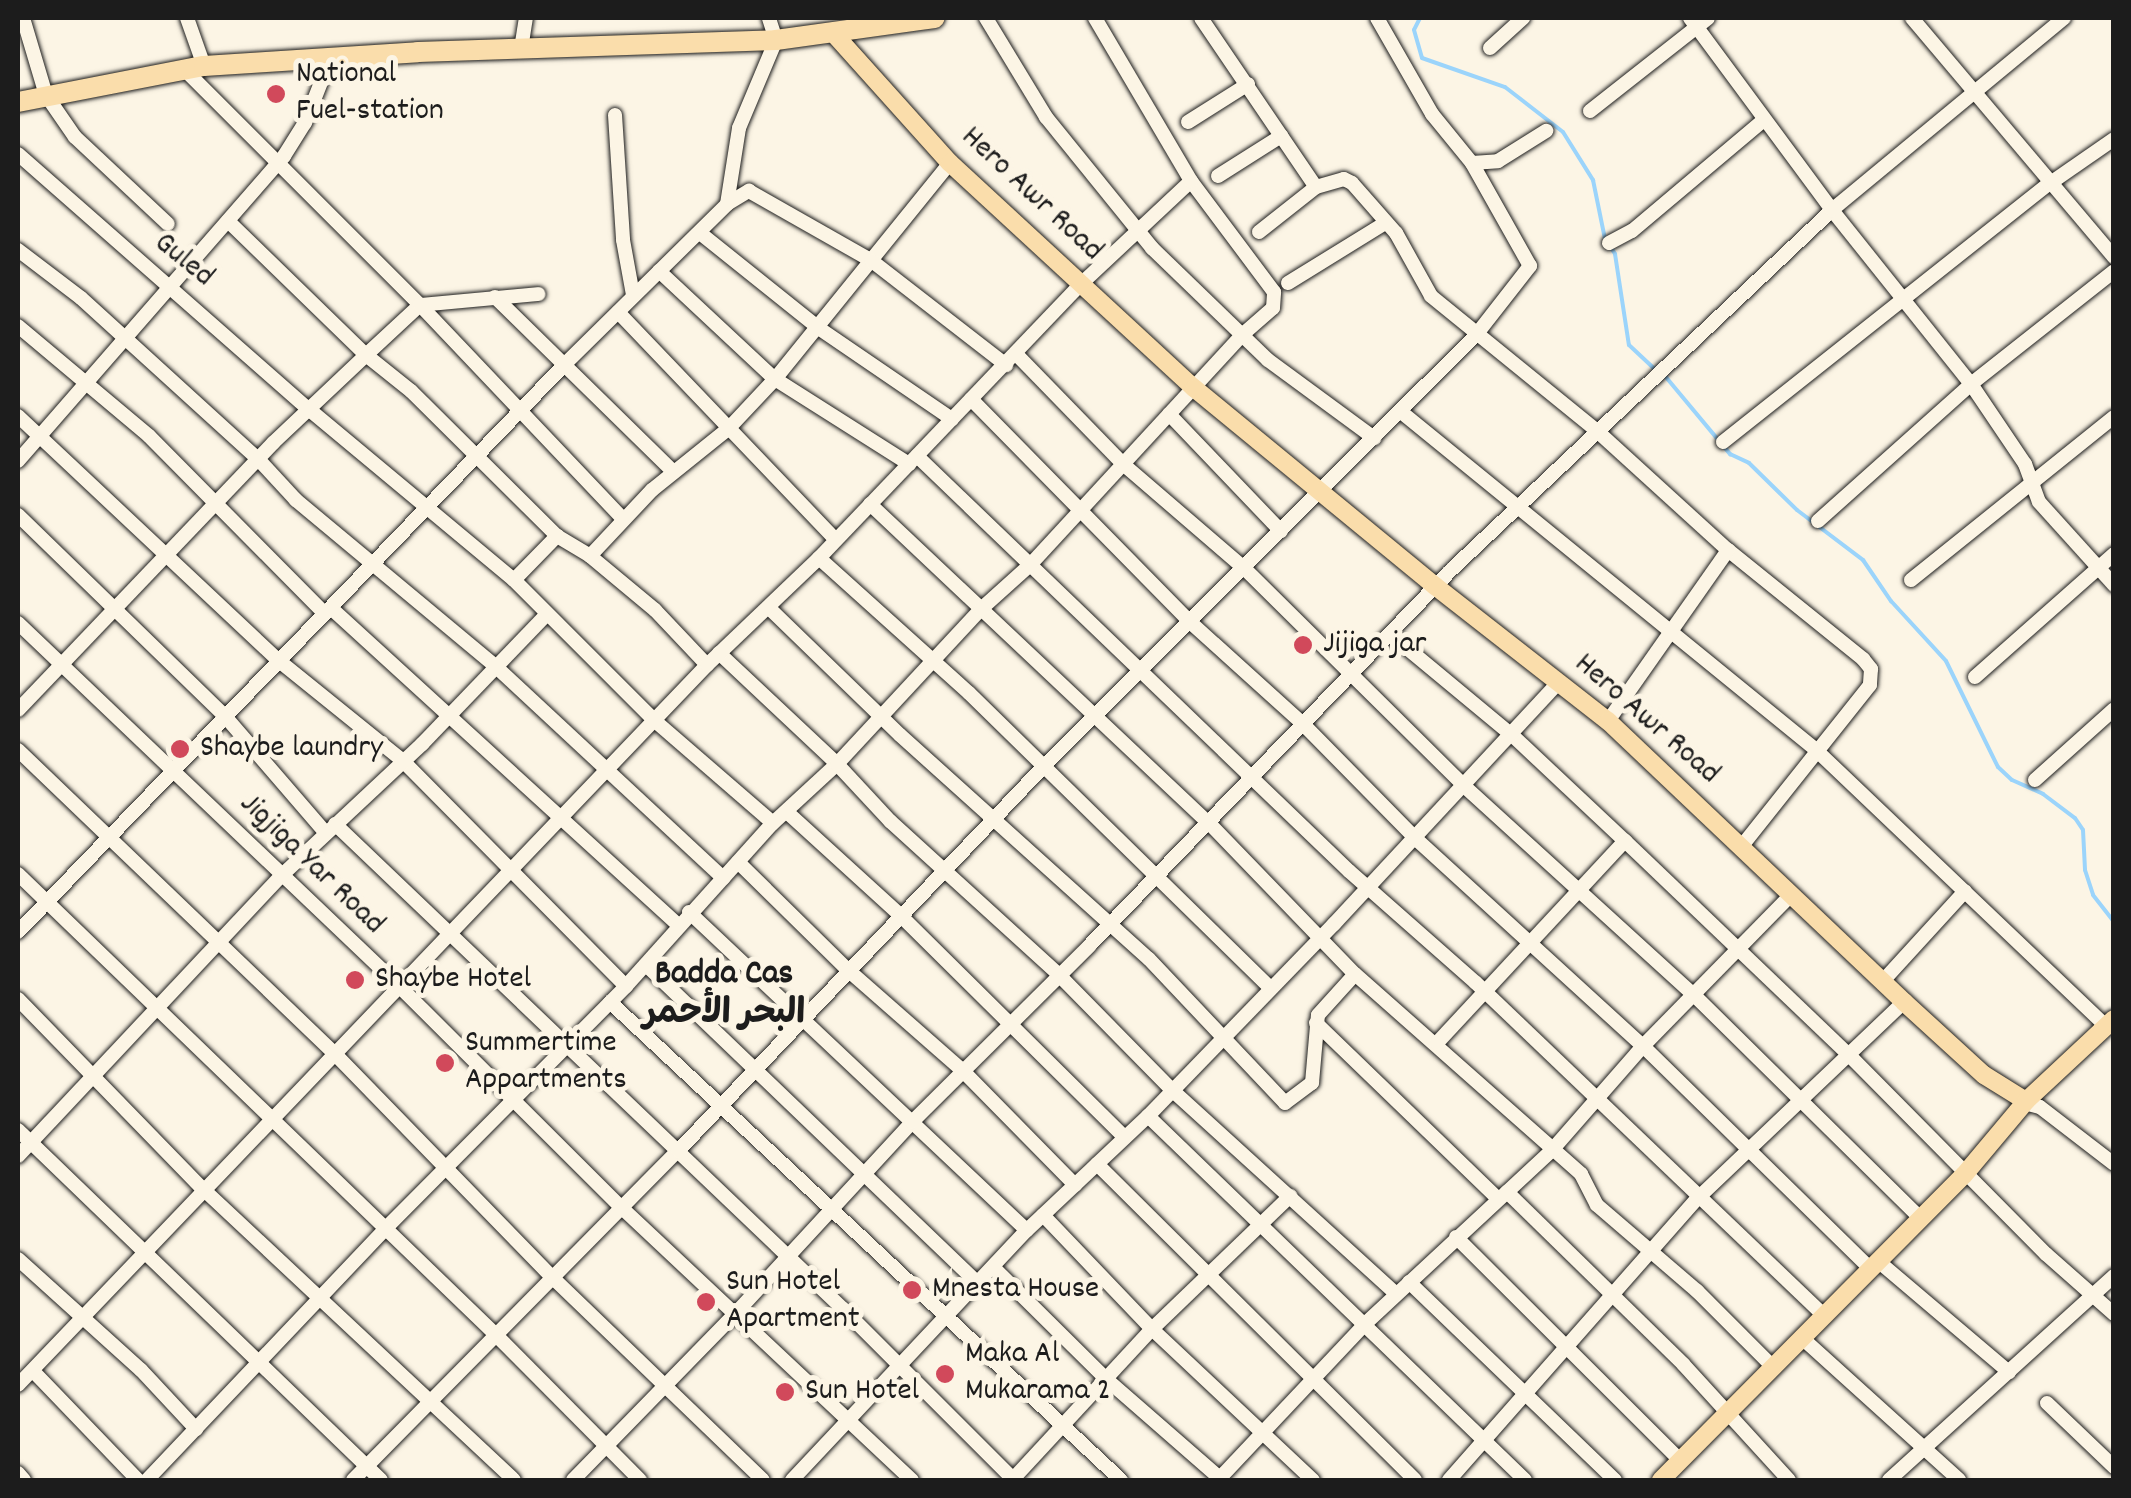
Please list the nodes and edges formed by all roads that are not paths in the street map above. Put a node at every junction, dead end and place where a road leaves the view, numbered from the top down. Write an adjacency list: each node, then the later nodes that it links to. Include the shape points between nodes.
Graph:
1 (22, 18): 23 (street)
2 (187, 18): 20 (street)
3 (526, 18): 17 (street)
4 (769, 18): 16 (street)
5 (934, 18): 14 (highway)
6 (986, 18): 45 (street, via 1046,118)
7 (1095, 18): 37 (street)
8 (1201, 18): 21 (street)
9 (1376, 18): 33 (street, via 1432,114)
10 (1523, 18): 18 (street)
11 (1912, 18): 22 (street)
12 (2064, 18): 22 (street)
13 (1698, 21): 25 (street); 27 (street)
14 (881, 22): 15 (highway)
15 (835, 35): 16 (highway); 35 (main road, Hero Awr Road)
16 (776, 40): 17 (highway); 40 (street, via 739,128)
17 (521, 48): 19 (highway)
18 (1490, 48)
19 (331, 57): 20 (highway); 34 (street, via 305,123)
20 (194, 68): 23 (highway); 34 (street)
21 (1248, 84): 28 (street); 30 (street)
22 (1974, 93): 38 (street); 41 (street)
23 (46, 94): 24 (highway); 44 (street, via 93,157)
24 (18, 102)
25 (1590, 111)
26 (616, 116): 58 (street)
27 (1764, 120): 41 (street); 48 (street, via 1632,231)
28 (1188, 122)
29 (1546, 131): 33 (street, via 1498,161)
30 (1281, 136): 36 (street); 39 (street)
31 (2114, 139): 38 (street)
32 (18, 154): 56 (street, Guled)
33 (1472, 163): 66 (street, via 1530,266)
34 (277, 164): 42 (street); 61 (street)
35 (950, 164): 51 (street); 55 (main road, Hero Awr Road)
36 (1218, 176)
37 (1191, 181): 45 (street); 65 (street, via 1274,292 1273,308)
38 (2049, 184): 50 (street); 60 (street)
39 (1316, 187): 43 (street, via 1344,178); 46 (street)
40 (727, 204): 47 (street); 51 (street, via 757,192)
41 (1832, 210): 60 (street); 84 (street)
42 (228, 221): 56 (street); 68 (street)
43 (1385, 223): 54 (street); 66 (street, via 1431,296)
44 (168, 224)
45 (1138, 230): 55 (street); 65 (street)
46 (1259, 232)
47 (700, 233): 52 (street); 64 (street)
48 (1609, 242)
49 (18, 250): 67 (street)
50 (2114, 257)
51 (872, 261): 64 (street); 69 (street)
52 (659, 271): 58 (street); 71 (street)
53 (2114, 271): 72 (street)
54 (1288, 283)
55 (1082, 284): 69 (street); 74 (main road, Hero Awr Road)
56 (168, 285): 67 (street); 78 (street, Guled)
57 (538, 294): 59 (street)
58 (633, 295): 62 (street)
59 (495, 298): 61 (street); 70 (street)
60 (1902, 298): 72 (street); 87 (street)
61 (420, 305): 68 (street); 76 (street)
62 (618, 312): 70 (street); 83 (street)
63 (18, 326): 73 (street)
64 (820, 329): 71 (street); 82 (street)
65 (1242, 335): 74 (street); 86 (street)
66 (1476, 336): 77 (street); 84 (street)
67 (126, 338): 73 (street); 89 (street)
68 (366, 355): 78 (street); 88 (street)
69 (1011, 359): 75 (street); 92 (street)
70 (565, 364): 76 (street); 93 (street)
71 (774, 378): 83 (street); 90 (street)
72 (1971, 384): 94 (street); 103 (street)
73 (87, 385): 85 (street); 96 (street)
74 (1194, 388): 79 (street); 95 (main road, Hero Awr Road)
75 (971, 399): 82 (street); 100 (street)
76 (520, 410): 88 (street); 102 (street)
77 (1400, 411): 86 (street); 99 (street)
78 (311, 412): 89 (street); 98 (street, Guled)
79 (1169, 414): 92 (street); 104 (street)
80 (18, 416): 85 (street)
81 (2114, 417): 94 (street)
82 (952, 419): 90 (street)
83 (729, 428): 93 (street); 106 (street)
84 (1596, 431): 99 (street); 107 (street)
85 (40, 436): 91 (street); 108 (street)
86 (1374, 438): 95 (street)
87 (1723, 442)
88 (477, 458): 98 (street); 105 (street)
89 (258, 459): 96 (street); 113 (street)
90 (913, 460): 97 (street); 112 (street)
91 (18, 461)
92 (1123, 464): 100 (street); 115 (street)
93 (674, 472): 102 (street)
94 (2032, 483): 114 (street, via 2039,502); 117 (street)
95 (1319, 492): 104 (street); 119 (main road, Hero Awr Road)
96 (218, 504): 108 (street); 123 (street)
97 (870, 504): 106 (street); 121 (street)
98 (429, 506): 113 (street); 116 (street, Guled)
99 (1516, 506): 119 (street); 127 (street)
100 (1080, 511): 112 (street); 125 (street)
101 (18, 515): 122 (street)
102 (623, 519): 110 (street)
103 (1818, 521)
104 (1281, 530): 115 (street)
105 (556, 536): 110 (street); 116 (street)
106 (835, 540): 111 (street)
107 (1728, 550): 127 (street); 149 (street, via 1871,669 1870,685)
108 (168, 553): 122 (street); 130 (street)
109 (2114, 554): 114 (street)
110 (590, 556): 134 (street, via 655,610)
111 (819, 558): 120 (street); 131 (street)
112 (1029, 566): 121 (street); 135 (street)
113 (374, 567): 123 (street); 133 (street)
114 (2098, 567): 118 (street); 137 (street)
115 (1244, 568): 125 (street); 136 (street)
116 (514, 580): 124 (street, Guled)
117 (1911, 580)
118 (2114, 584)
119 (1434, 586): 128 (street); 138 (main road, Hero Awr Road)
120 (768, 608): 129 (street); 141 (street)
121 (981, 609): 131 (street); 144 (street)
122 (115, 610): 132 (street); 142 (street)
123 (327, 611): 130 (street); 143 (street)
124 (546, 616): 133 (street); 145 (street, Guled)
125 (1189, 622): 135 (street); 147 (street)
126 (18, 624): 132 (street, Jigjiga Yar Road)
127 (1672, 631): 146 (street); 149 (street)
128 (1390, 634): 136 (street); 148 (street)
129 (719, 653): 134 (street); 152 (street)
130 (278, 660): 142 (street); 151 (street)
131 (931, 661): 141 (street); 153 (street)
132 (61, 664): 140 (street); 154 (street, Jigjiga Yar Road)
133 (494, 665): 143 (street); 155 (street)
134 (706, 665): 145 (street)
135 (1142, 670): 144 (street); 156 (street)
136 (1353, 674): 147 (street); 158 (street)
137 (1975, 677)
138 (1559, 682): 146 (main road, Hero Awr Road); 148 (street)
139 (2114, 709): 157 (street)
140 (18, 710)
141 (882, 714): 152 (street); 161 (street)
142 (224, 715): 154 (street); 164 (street)
143 (450, 715): 151 (street); 160 (street)
144 (1096, 716): 153 (street); 162 (street)
145 (654, 720): 155 (street); 163 (street, Guled)
146 (1608, 721): 168 (main road, Hero Awr Road)
147 (1304, 725): 156 (street); 166 (street)
148 (1513, 736): 158 (street); 167 (street)
149 (1815, 749): 168 (street); 178 (street)
150 (18, 750): 165 (street)
151 (402, 760): 164 (street); 171 (street)
152 (838, 764): 159 (street); 170 (street)
153 (1044, 766): 161 (street); 172 (street)
154 (171, 769): 165 (street); 174 (street, Jigjiga Yar Road)
155 (604, 770): 160 (street); 175 (street)
156 (1252, 778): 162 (street); 176 (street)
157 (2034, 780)
158 (1464, 785): 166 (street); 177 (street)
159 (788, 813): 163 (street); 182 (street)
160 (560, 817): 171 (street); 183 (street)
161 (995, 818): 170 (street); 184 (street)
162 (1208, 822): 172 (street); 187 (street)
163 (773, 823): 169 (street)
164 (330, 829): 174 (street); 186 (street)
165 (108, 834): 180 (street); 189 (street)
166 (1415, 838): 176 (street); 188 (street)
167 (1624, 840): 177 (street); 190 (street)
168 (1742, 846): 179 (main road, Hero Awr Road)
169 (738, 862): 175 (street); 192 (street)
170 (945, 870): 182 (street); 194 (street)
171 (510, 872): 186 (street); 197 (street)
172 (1158, 873): 184 (street); 198 (street)
173 (18, 874): 180 (street)
174 (282, 876): 189 (street); 196 (street, Jigjiga Yar Road)
175 (723, 878): 181 (street)
176 (1367, 887): 187 (street); 199 (street)
177 (1577, 889): 188 (street); 200 (street)
178 (1966, 891): 195 (street); 207 (street)
179 (1792, 894): 190 (street); 195 (main road, Hero Awr Road)
180 (46, 902): 185 (street); 204 (street)
181 (689, 912): 183 (street); 205 (street)
182 (899, 914): 192 (street); 208 (street)
183 (678, 925): 191 (street)
184 (1108, 925): 194 (street); 209 (street, via 1161,971)
185 (18, 932)
186 (449, 934): 196 (street); 211 (street)
187 (1320, 938): 193 (street); 198 (street)
188 (1529, 941): 199 (street); 212 (street)
189 (220, 944): 204 (street); 213 (street)
190 (1741, 951): 200 (street); 214 (street)
191 (646, 965): 197 (street); 215 (street)
192 (848, 970): 205 (street); 216 (street)
193 (1354, 974): 206 (street); 210 (street)
194 (1059, 975): 208 (street); 218 (street)
195 (1882, 982): 203 (main road, Hero Awr Road)
196 (398, 986): 213 (street); 220 (street, Jigjiga Yar Road)
197 (626, 986): 202 (street)
198 (1270, 987): 209 (street)
199 (1484, 990): 210 (street); 219 (street)
200 (1696, 996): 212 (street); 221 (street)
201 (18, 999): 217 (street)
202 (610, 1002): 211 (street); 223 (street)
203 (1904, 1002): 214 (street); 222 (main road, Hero Awr Road, via 1984,1075)
204 (158, 1010): 217 (street); 225 (street)
205 (802, 1017): 215 (street); 226 (street)
206 (1316, 1023): 209 (street, via 1312,1083 1285,1103); 242 (street)
207 (2110, 1023): 222 (main road)
208 (1007, 1025): 216 (street); 228 (street)
209 (1220, 1038): 218 (street)
210 (1437, 1043): 230 (street)
211 (566, 1045): 220 (street); 232 (street)
212 (1643, 1046): 219 (street); 231 (street)
213 (335, 1054): 225 (street); 236 (street)
214 (1850, 1056): 221 (street); 238 (street)
215 (754, 1070): 223 (street); 237 (street)
216 (964, 1071): 226 (street); 239 (street)
217 (96, 1076): 229 (street); 240 (street)
218 (1172, 1090): 224 (street); 241 (street)
219 (1599, 1100): 230 (street); 243 (street)
220 (512, 1101): 236 (street); 244 (street, Jigjiga Yar Road)
221 (1800, 1101): 231 (street); 247 (street)
222 (2025, 1102): 235 (street, via 2040,1106); 238 (main road)
223 (720, 1106): 232 (street); 245 (street)
224 (1148, 1116): 228 (street); 248 (street)
225 (272, 1120): 240 (street); 249 (street)
226 (912, 1122): 237 (street); 250 (street)
227 (18, 1130): 229 (street)
228 (1124, 1137): 234 (street)
229 (31, 1143): 233 (street); 253 (street)
230 (1552, 1150): 242 (street); 252 (street, via 1581,1174 1597,1205)
231 (1750, 1150): 243 (street); 256 (street)
232 (678, 1151): 244 (street); 254 (street)
233 (18, 1156)
234 (1097, 1164): 239 (street); 258 (street)
235 (2114, 1164)
236 (447, 1167): 249 (street); 260 (street)
237 (865, 1172): 245 (street); 262 (street)
238 (1964, 1175): 247 (main road); 265 (street)
239 (1076, 1185): 246 (street)
240 (202, 1188): 253 (street); 264 (street)
241 (1290, 1196): 248 (street); 263 (street)
242 (1502, 1196): 251 (street); 266 (street)
243 (1698, 1198): 252 (street); 270 (street)
244 (622, 1208): 260 (street); 267 (street, Jigjiga Yar Road)
245 (832, 1208): 254 (street); 269 (street)
246 (1043, 1215): 250 (street); 273 (street)
247 (1920, 1219): 256 (main road)
248 (1260, 1223): 258 (street); 272 (street)
249 (384, 1230): 264 (street); 274 (street)
250 (1028, 1230): 257 (street)
251 (1456, 1237): 261 (street); 276 (street)
252 (1651, 1252): 266 (street); 278 (street)
253 (142, 1254): 271 (street); 277 (street)
254 (787, 1257): 267 (street); 279 (street)
255 (18, 1260): 271 (street)
256 (1874, 1265): 270 (main road); 281 (street)
257 (993, 1267): 262 (street); 282 (street)
258 (1207, 1275): 273 (street); 283 (street)
259 (2114, 1276): 265 (street)
260 (553, 1278): 274 (street); 284 (street)
261 (1408, 1282): 263 (street); 286 (street)
262 (978, 1283): 269 (street)
263 (1396, 1294): 272 (street)
264 (321, 1296): 277 (street); 287 (street)
265 (2094, 1296): 268 (street); 281 (street)
266 (1612, 1299): 276 (street); 289 (street, via 1683,1364)
267 (736, 1314): 284 (street); 290 (street, Jigjiga Yar Road)
268 (2114, 1314)
269 (948, 1315): 279 (street); 291 (street)
270 (1824, 1315): 275 (main road)
271 (83, 1316): 280 (street); 292 (street)
272 (1366, 1323): 283 (street); 294 (street)
273 (1152, 1329): 282 (street); 293 (street)
274 (495, 1334): 287 (street); 295 (street)
275 (1801, 1338): 278 (main road); 296 (street)
276 (1564, 1348): 286 (street); 297 (street)
277 (261, 1362): 292 (street); 298 (street)
278 (1772, 1366): 289 (main road)
279 (899, 1369): 290 (street); 312 (street)
280 (32, 1372): 285 (street); 303 (street)
281 (2009, 1372): 296 (street)
282 (1105, 1378): 291 (street); 314 (street)
283 (1313, 1378): 293 (street); 316 (street)
284 (663, 1384): 295 (street); 310 (street)
285 (18, 1385)
286 (1525, 1391): 294 (street); 319 (street)
287 (431, 1400): 298 (street); 307 (street)
288 (2046, 1403): 299 (street)
289 (1726, 1415): 297 (main road); 321 (street)
290 (849, 1420): 301 (street); 311 (street, Jigjiga Yar Road)
291 (1063, 1425): 312 (street); 313 (street)
292 (196, 1429): 304 (street)
293 (1262, 1434): 314 (street); 315 (street)
294 (1484, 1437): 317 (street); 318 (street)
295 (604, 1446): 308 (street); 309 (street)
296 (1924, 1448): 322 (street); 323 (street)
297 (1681, 1461): 320 (main road)
298 (366, 1466): 305 (street); 306 (street)
299 (2114, 1467)
300 (18, 1474): 302 (street)
301 (800, 1478)
302 (24, 1480)
303 (138, 1480)
304 (147, 1480)
305 (352, 1480)
306 (382, 1480)
307 (514, 1480)
308 (573, 1480)
309 (640, 1480)
310 (763, 1480)
311 (912, 1480)
312 (1013, 1480)
313 (1120, 1480)
314 (1220, 1480)
315 (1313, 1480)
316 (1415, 1480)
317 (1449, 1480)
318 (1525, 1480)
319 (1616, 1480)
320 (1661, 1480)
321 (1789, 1480)
322 (1888, 1480)
323 (1959, 1480)

